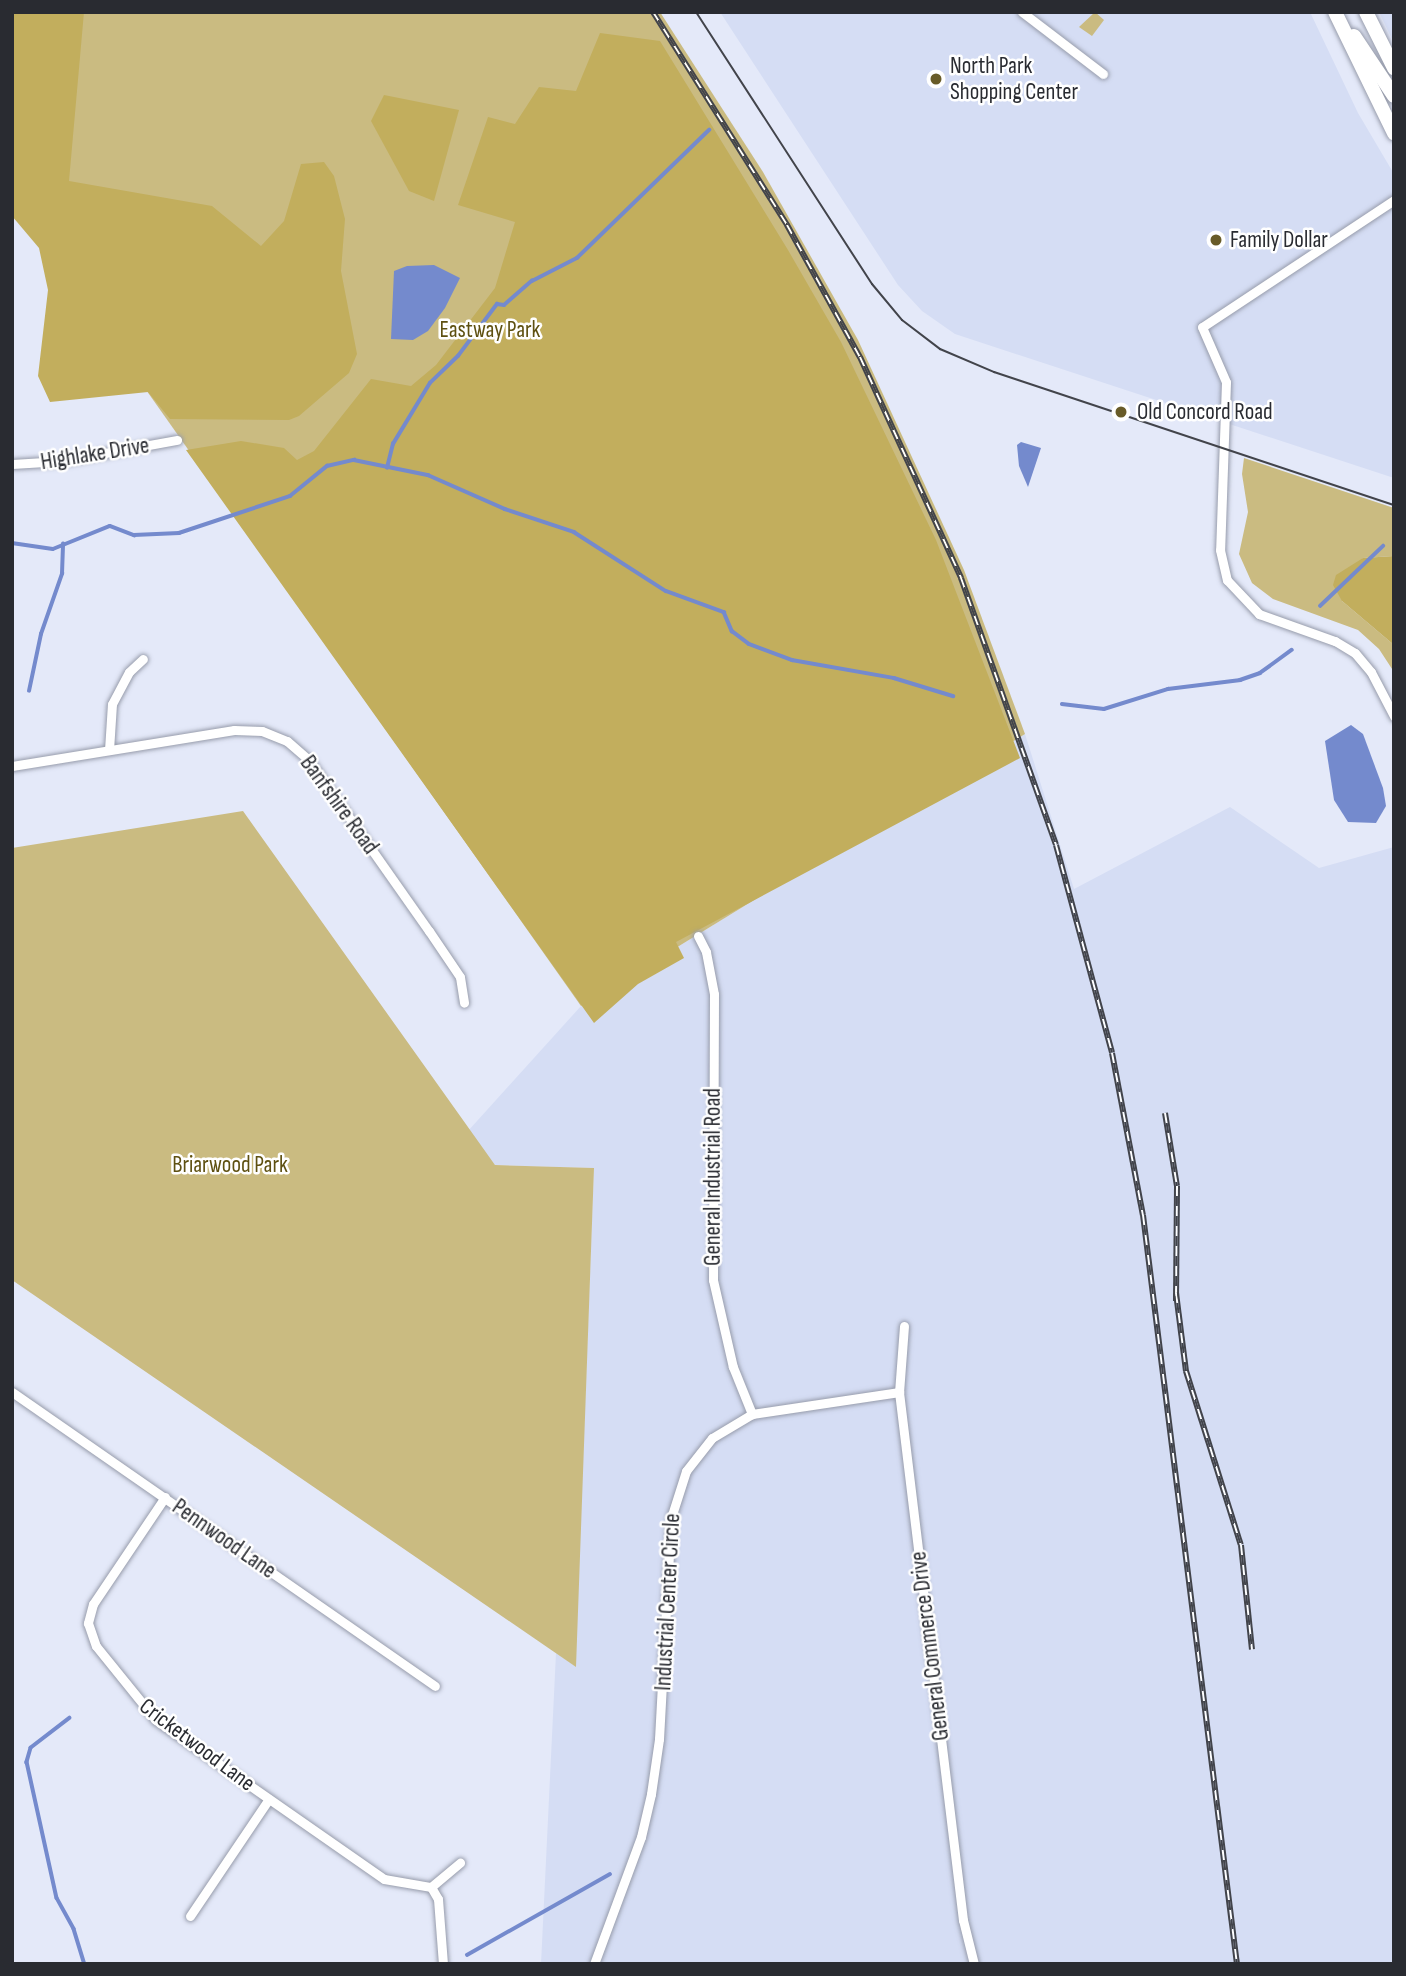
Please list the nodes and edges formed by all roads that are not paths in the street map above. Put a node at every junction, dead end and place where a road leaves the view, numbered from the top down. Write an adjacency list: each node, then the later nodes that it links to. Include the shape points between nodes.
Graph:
1 (1021, 12): 5 (street)
2 (1336, 12): 6 (main road); 7 (main road)
3 (1366, 12): 4 (main road)
4 (1394, 68)
5 (1103, 74)
6 (1394, 96)
7 (1394, 133)
8 (1394, 200): 12 (street, via 1202,327 1226,382 1220,554 1227,579 1259,614 1356,653)
9 (177, 440): 10 (street, Highlake Drive, via 61,461)
10 (12, 464)
11 (143, 659): 13 (street, via 129,672 112,704)
12 (1394, 716)
13 (109, 750): 14 (street, Banfshire Road); 16 (street, Banfshire Road, via 234,730 262,732 287,741 308,759 429,931 460,977)
14 (12, 766)
15 (698, 936): 20 (street, General Industrial Road, via 714,993 713,1280 733,1367)
16 (464, 1003)
17 (904, 1326): 19 (street, General Commerce Drive)
18 (12, 1392): 21 (street, Pennwood Lane)
19 (899, 1392): 20 (street, Industrial Center Circle); 29 (street, General Commerce Drive, via 963,1920)
20 (752, 1414): 28 (street, Industrial Center Circle, via 705,1446 686,1471 674,1500 659,1739 651,1794 641,1837)
21 (165, 1497): 22 (street, Pennwood Lane); 23 (street, Cricketwood Lane, via 93,1605 88,1623 91,1637 134,1698 156,1720)
22 (436, 1686)
23 (269, 1799): 25 (street, Cricketwood Lane, via 384,1879); 26 (street)
24 (460, 1863): 25 (street)
25 (431, 1887): 27 (street, via 438,1899)
26 (190, 1916)
27 (443, 1964)
28 (594, 1964)
29 (974, 1964)

